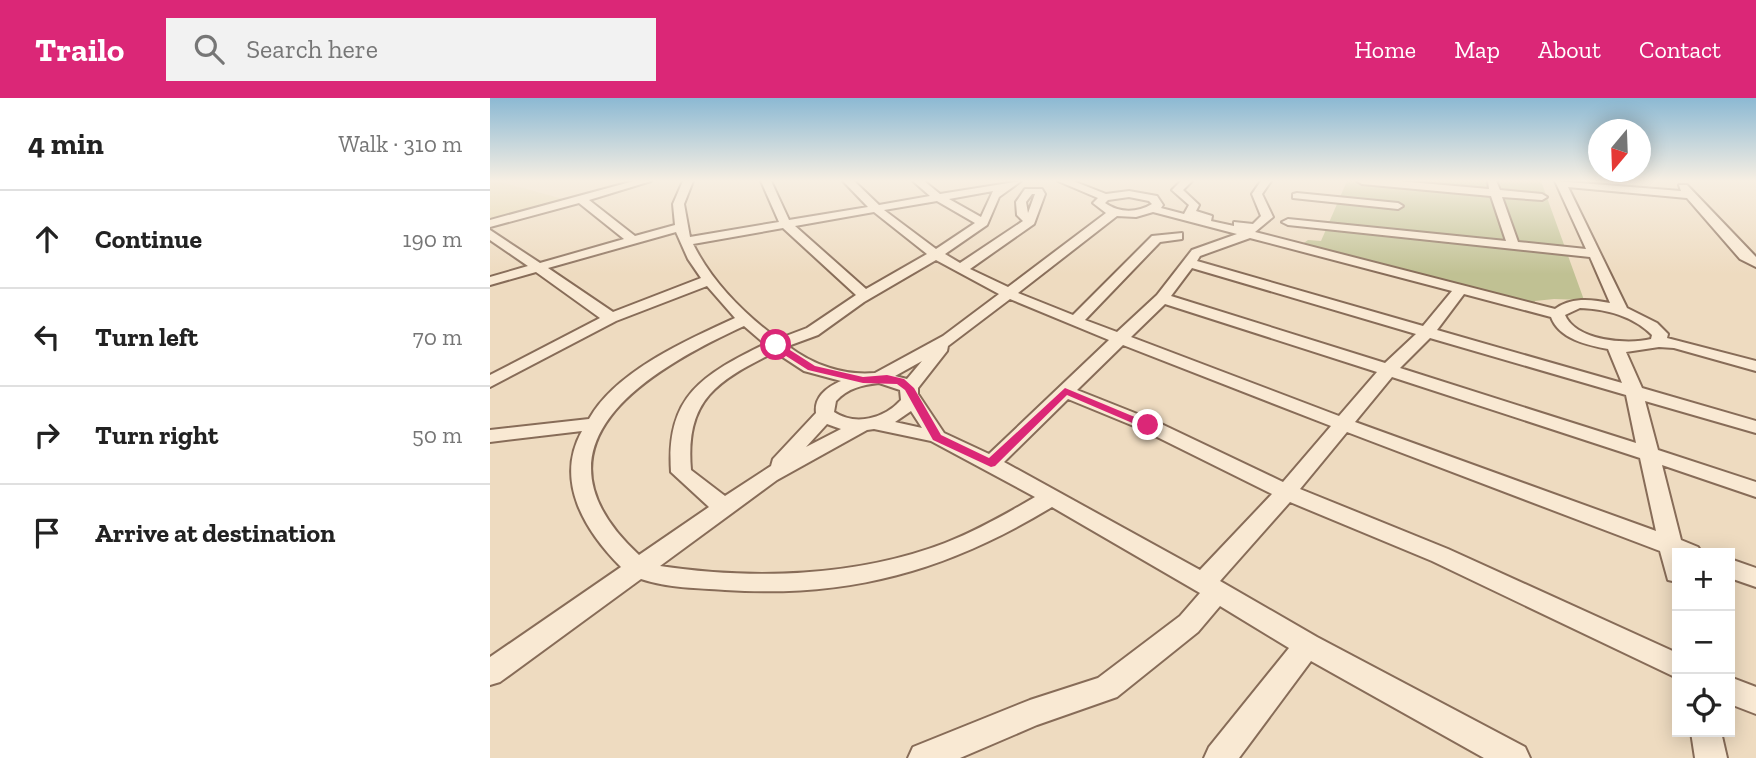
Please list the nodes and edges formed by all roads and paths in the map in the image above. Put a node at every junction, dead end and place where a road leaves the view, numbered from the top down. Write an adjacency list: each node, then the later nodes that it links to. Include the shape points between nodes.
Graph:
1 (533, 212): 23 (street)
2 (598, 212): 29 (street)
3 (680, 212): 24 (street)
4 (780, 212): 21 (street)
5 (850, 212): 21 (street)
6 (877, 212): 33 (street)
7 (963, 212): 22 (street)
8 (987, 212): 22 (street)
9 (1115, 212): 10 (street); 42 (street)
10 (1138, 212)
11 (1168, 212): 18 (street)
12 (1189, 212): 18 (street)
13 (1266, 212): 25 (street, via 1267,218)
14 (1398, 212): 26 (street)
15 (1502, 212): 31 (street)
16 (1574, 212): 32 (street)
17 (1705, 212): 35 (street)
18 (1186, 215): 25 (street)
19 (1030, 222): 37 (street)
20 (1288, 222): 26 (street)
21 (785, 223): 30 (street); 41 (street)
22 (983, 223): 33 (street)
23 (490, 224)
24 (680, 227): 29 (street); 30 (street)
25 (1251, 232): 34 (street, via 1202,250); 40 (street)
26 (1398, 233): 31 (street)
27 (490, 234): 36 (street)
28 (1178, 236): 48 (street, via 1157,239)
29 (632, 240): 36 (street)
30 (687, 241): 39 (street)
31 (1513, 245): 32 (street)
32 (1593, 254): 44 (street)
33 (935, 255): 37 (street); 41 (street)
34 (1189, 263): 43 (street); 49 (street)
35 (1756, 263)
36 (537, 268): 38 (street); 46 (street)
37 (960, 269): 42 (street)
38 (490, 281)
39 (707, 281): 46 (street); 47 (street)
40 (1460, 290): 45 (street); 49 (street)
41 (865, 295): 53 (street, via 802,337)
42 (1007, 296): 48 (street); 51 (street)
43 (1162, 298): 50 (street); 57 (street)
44 (1620, 308): 45 (street, via 1572,306); 52 (street, via 1654,326)
45 (1558, 314): 54 (street, via 1558,320 1574,333)
46 (611, 318): 59 (street)
47 (744, 320): 53 (street); 64 (street, via 649,369)
48 (1076, 321): 50 (street)
49 (1426, 333): 57 (street); 61 (street)
50 (1119, 337): 60 (street); 66 (street)
51 (949, 339): 58 (street); 62 (street)
52 (1659, 341): 54 (street); 55 (street)
53 (776, 345): 56 (street); 76 (street, via 715,382 693,401 682,424 678,445 681,472)
54 (1615, 346): 61 (street)
55 (1756, 366)
56 (811, 368): 58 (street); 63 (street)
57 (1388, 370): 66 (street); 70 (street)
58 (871, 379): 62 (street, via 900,382); 63 (street, via 841,388)
59 (490, 382)
60 (1065, 391): 71 (street); 74 (street, via 1148,425)
61 (1633, 391): 67 (street); 70 (street)
62 (910, 392): 65 (street, via 902,410); 69 (street)
63 (827, 405): 65 (street, via 840,423); 72 (street)
64 (593, 424): 68 (street); 79 (street, via 584,443 582,492 596,525)
65 (868, 424): 69 (street); 72 (street)
66 (1343, 425): 74 (street); 77 (street)
67 (1756, 427)
68 (490, 436)
69 (937, 437): 71 (street)
70 (1650, 455): 73 (street); 78 (street)
71 (991, 463): 75 (street)
72 (770, 475): 76 (street)
73 (1756, 490)
74 (1286, 492): 82 (street); 84 (street, via 1440,555)
75 (1054, 497): 79 (street, via 947,551 846,578 764,583 679,577); 82 (street)
76 (725, 508): 79 (street)
77 (1676, 548)
78 (1680, 548)
79 (640, 569): 85 (street)
80 (1735, 570): 81 (street)
81 (1756, 578)
82 (1210, 587): 83 (street); 89 (street, via 1189,624 1107,688)
83 (1307, 645): 90 (street); 91 (street)
84 (1672, 664)
85 (490, 673)
86 (1735, 692): 87 (street)
87 (1756, 701)
88 (1707, 737): 92 (street)
89 (924, 758)
90 (1220, 758)
91 (1514, 758)
92 (1711, 758)

